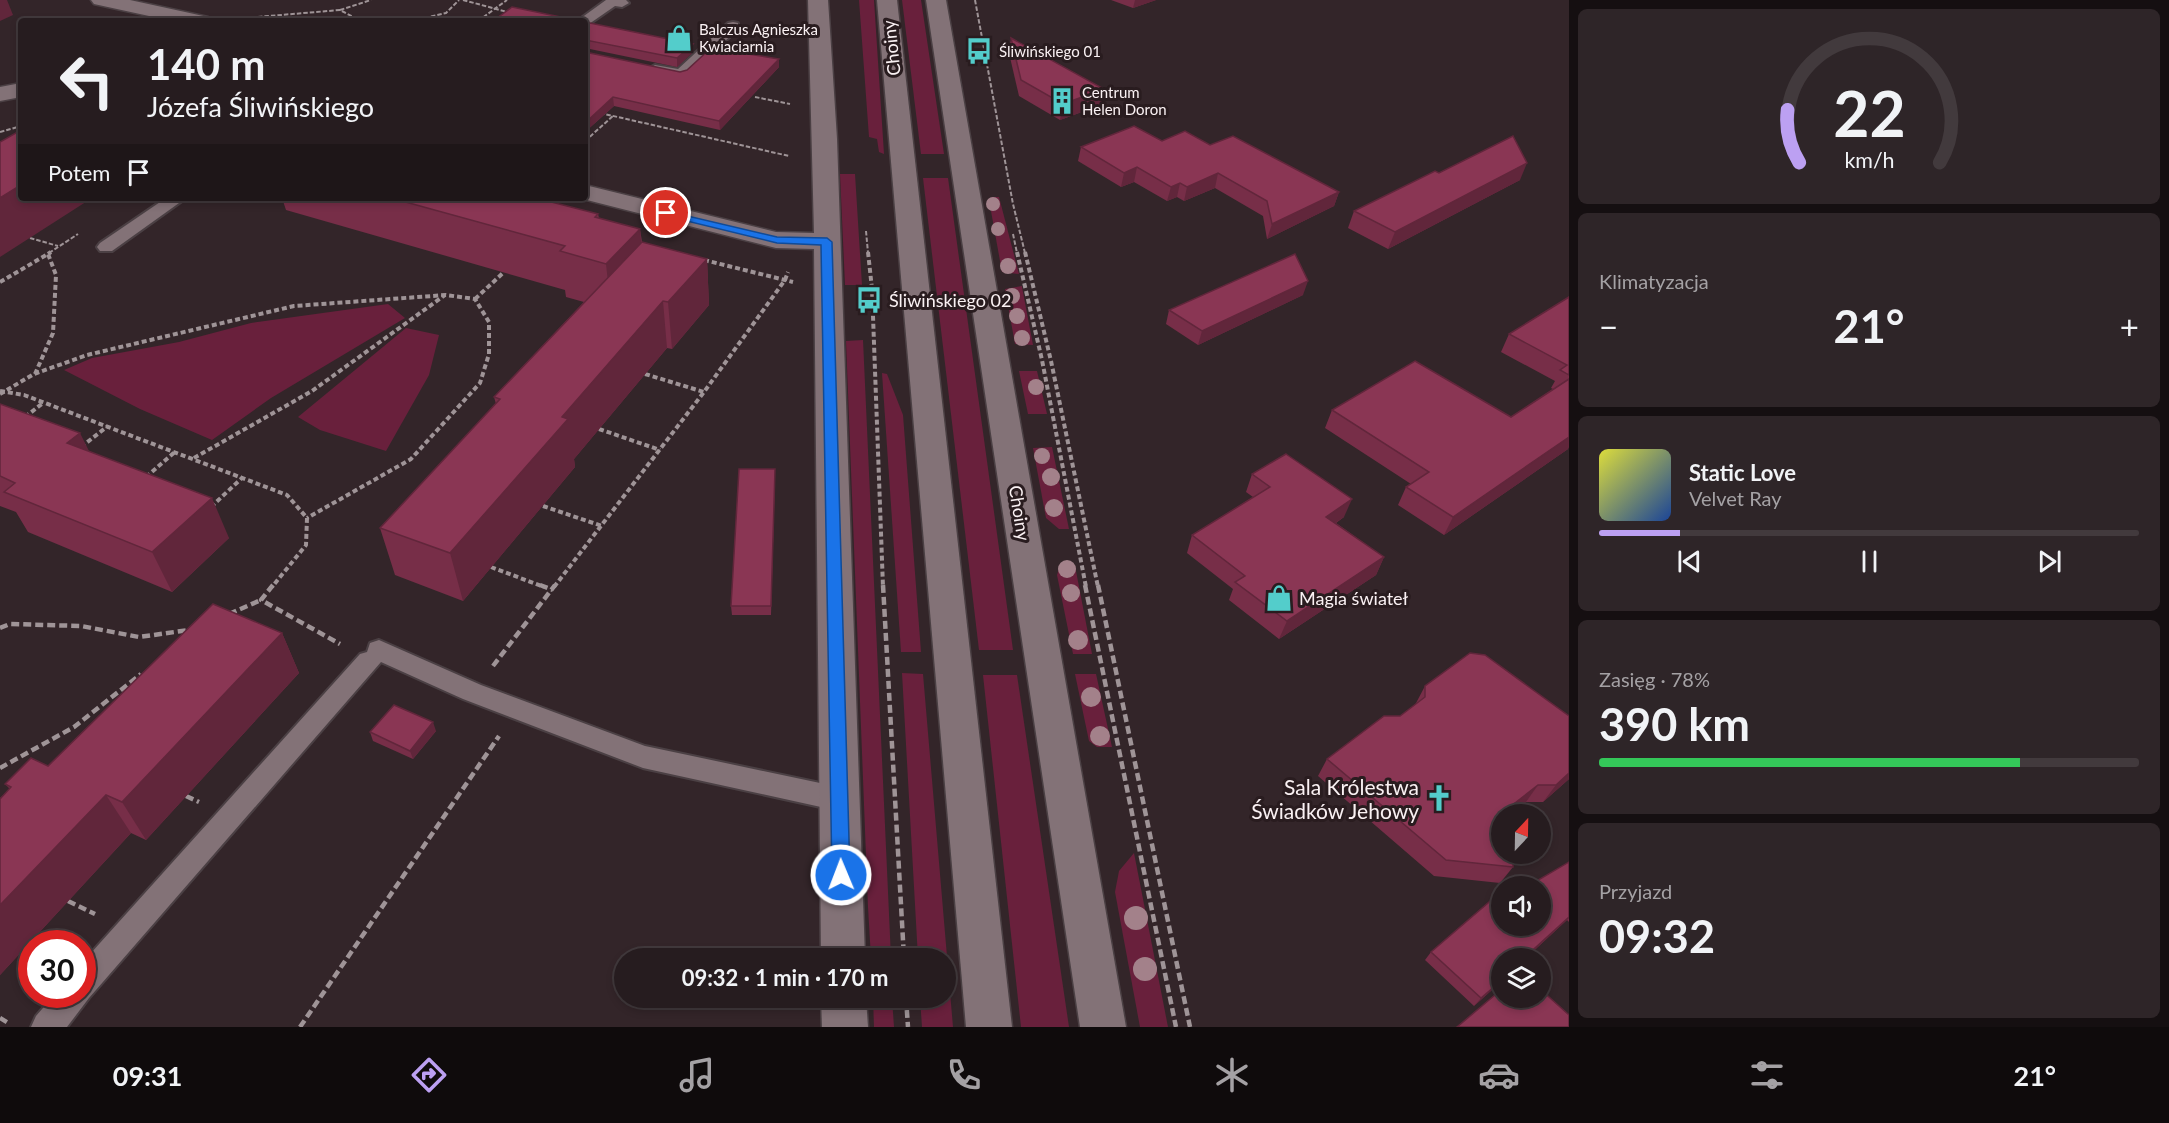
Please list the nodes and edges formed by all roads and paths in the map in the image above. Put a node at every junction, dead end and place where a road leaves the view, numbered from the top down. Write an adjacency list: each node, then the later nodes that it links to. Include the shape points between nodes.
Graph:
1 (102, 0): 13 (street)
2 (371, 0): 11 (path)
3 (461, 0): 10 (path); 16 (path, via 446,14)
4 (507, 0): 10 (path)
5 (818, 0): 38 (street)
6 (887, 0): 88 (street, Choiny)
7 (936, 0): 89 (street, Choiny)
8 (975, 0): 91 (path, via 1014,204 1033,278)
9 (622, 3): 18 (lane, via 612,2)
10 (495, 9): 12 (path); 17 (path)
11 (340, 10): 14 (path); 15 (path)
12 (514, 13)
13 (187, 18)
14 (245, 18)
15 (355, 18)
16 (427, 18)
17 (482, 18)
18 (588, 18)
19 (733, 26): 21 (lane, via 681,74)
20 (977, 45): 22 (path)
21 (638, 65)
22 (983, 79)
23 (18, 91): 24 (street)
24 (0, 94)
25 (755, 97): 26 (path)
26 (796, 105)
27 (594, 112): 28 (path)
28 (613, 116): 31 (path); 32 (path)
29 (18, 127): 30 (path)
30 (0, 132)
31 (588, 138)
32 (795, 158)
33 (588, 193): 38 (street, via 753,235)
34 (173, 201): 40 (lane)
35 (865, 221): 79 (path, via 872,289 886,663)
36 (1010, 224): 90 (path, via 1042,360)
37 (30, 238): 39 (path)
38 (813, 242): 43 (path); 77 (street)
39 (60, 246)
40 (106, 247)
41 (700, 259): 43 (path)
42 (503, 273): 47 (path)
43 (785, 280): 45 (path); 51 (path)
44 (0, 282): 48 (path, via 48,254 56,275 53,333)
45 (802, 284)
46 (446, 295): 47 (path); 48 (path, via 294,306 87,355); 59 (path, via 312,391)
47 (475, 299): 64 (path, via 489,322 489,354 480,383 411,459)
48 (34, 374): 50 (path)
49 (645, 374): 51 (path)
50 (1, 392): 52 (path)
51 (704, 392): 56 (path)
52 (43, 403): 53 (path); 54 (path)
53 (17, 422)
54 (108, 426): 57 (path); 58 (path)
55 (598, 429): 56 (path)
56 (660, 450): 65 (path)
57 (176, 451): 59 (path); 61 (path)
58 (73, 453)
59 (194, 458): 60 (path)
60 (243, 477): 63 (path); 64 (path, via 287,495)
61 (140, 482)
62 (543, 506): 65 (path)
63 (210, 508)
64 (307, 518): 68 (path, via 306,545)
65 (602, 526): 67 (path)
66 (491, 567): 67 (path)
67 (553, 590): 74 (path)
68 (261, 600): 69 (path); 72 (path)
69 (221, 617)
70 (0, 628): 71 (path, via 10,624 81,626 139,636 191,630)
71 (182, 638)
72 (374, 655): 74 (lane); 80 (lane)
73 (149, 668): 76 (path, via 116,698 27,756)
74 (472, 692): 77 (lane, via 643,757)
75 (501, 733): 85 (path)
76 (0, 768)
77 (838, 799): 78 (street)
78 (843, 948)
79 (903, 948)
80 (96, 970)
81 (63, 1008): 84 (lane)
82 (844, 1008): 86 (street)
83 (907, 1008): 87 (path)
84 (47, 1027)
85 (300, 1027)
86 (845, 1027)
87 (908, 1027)
88 (989, 1027)
89 (1103, 1027)
90 (1176, 1027)
91 (1191, 1027)

